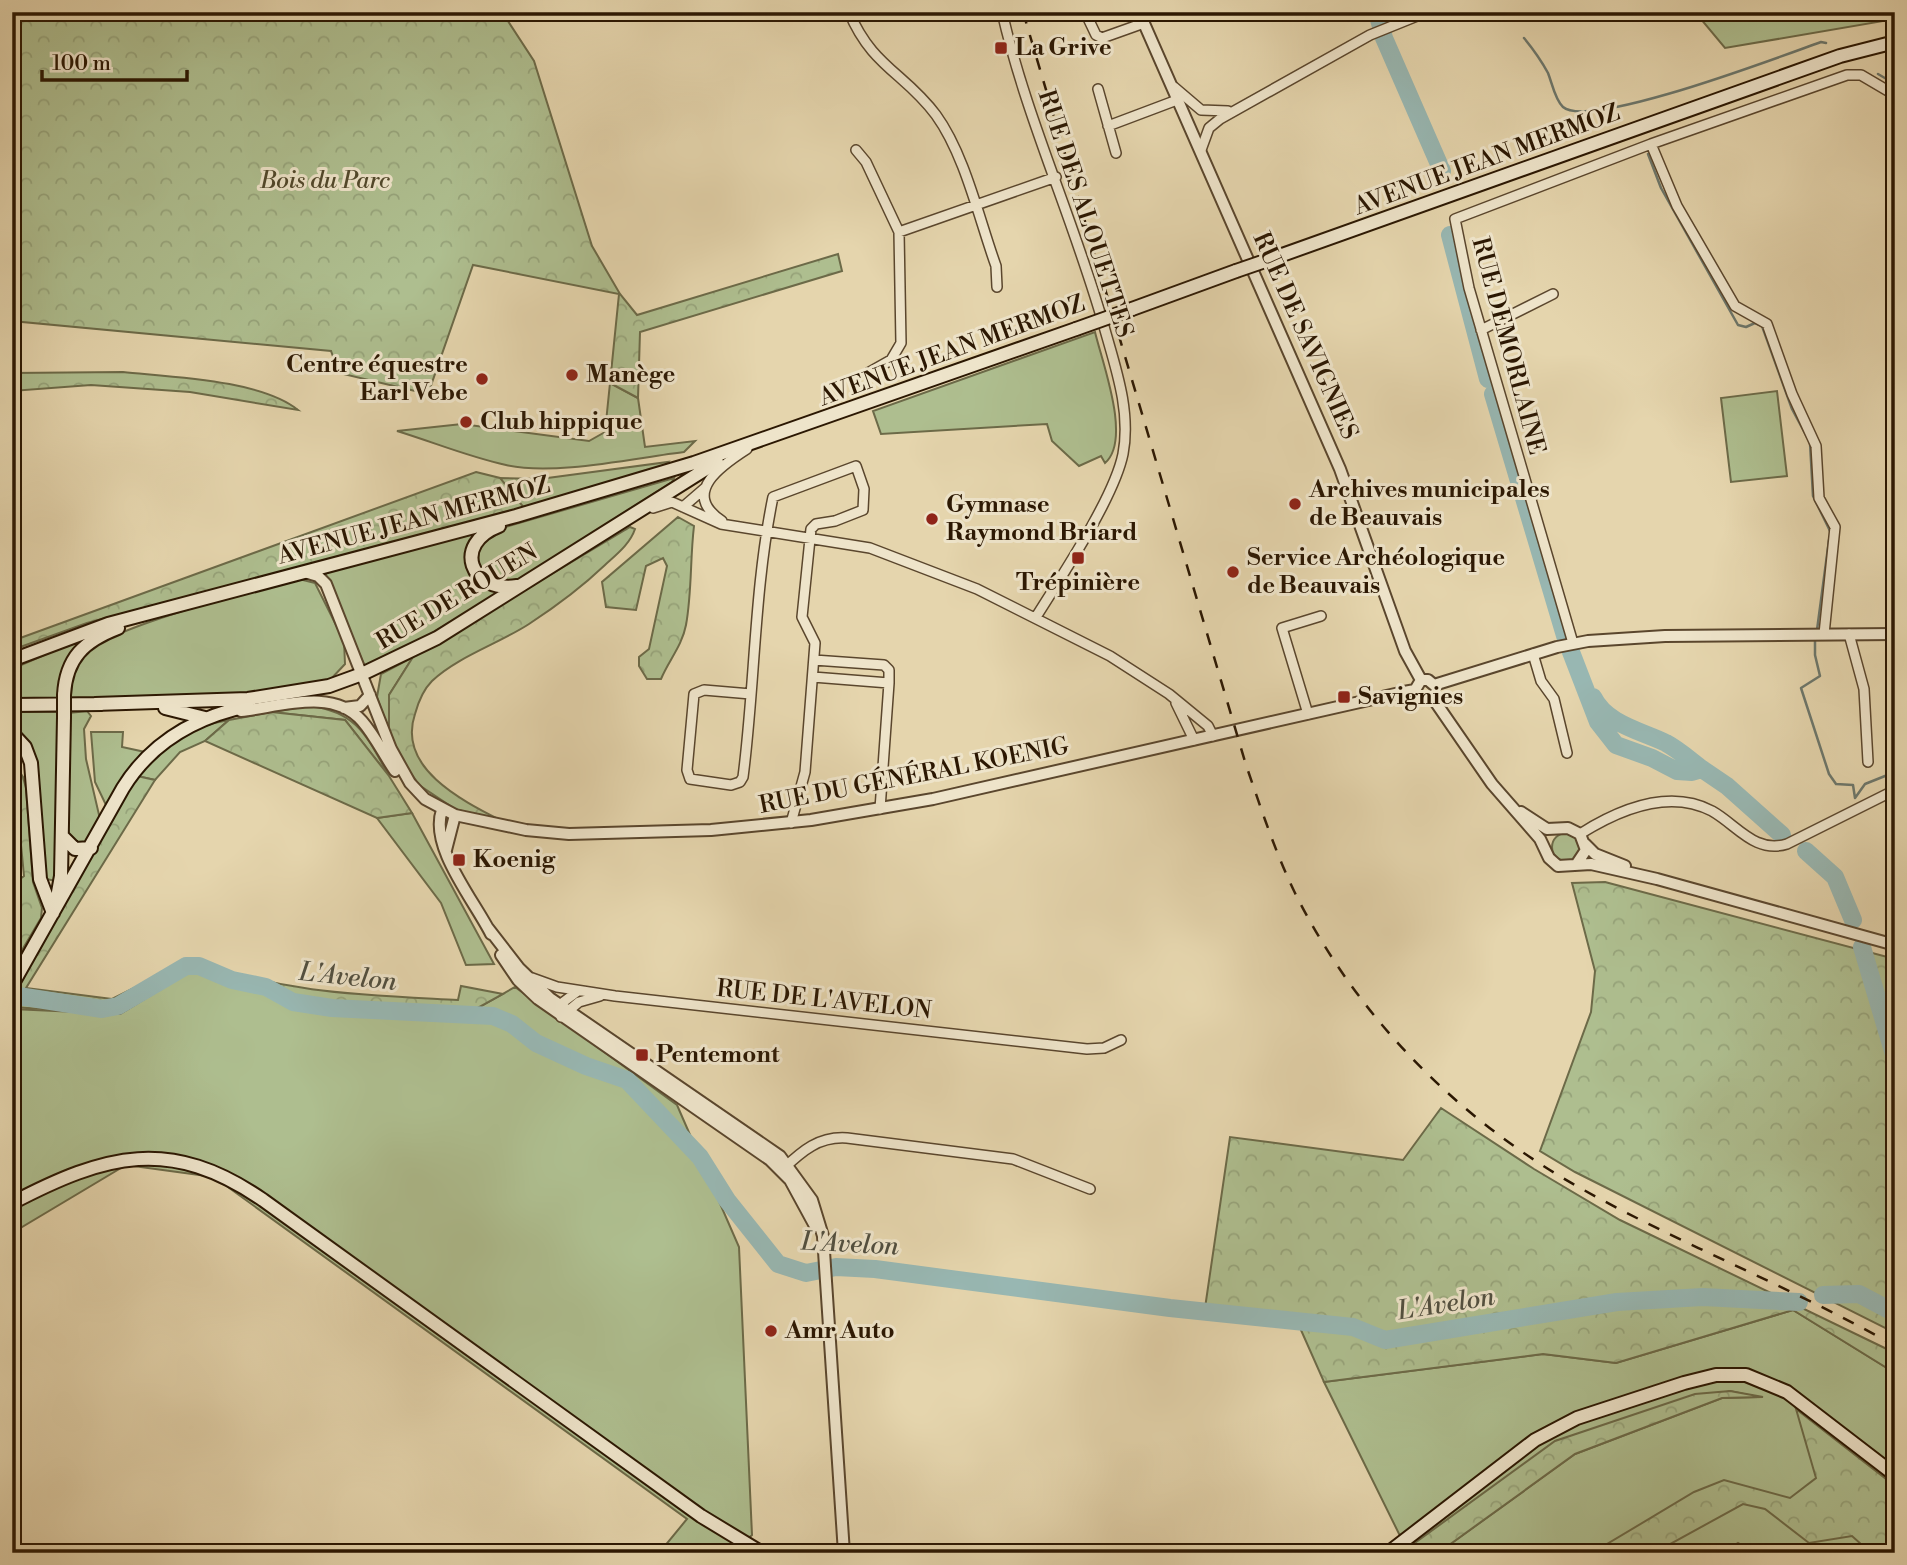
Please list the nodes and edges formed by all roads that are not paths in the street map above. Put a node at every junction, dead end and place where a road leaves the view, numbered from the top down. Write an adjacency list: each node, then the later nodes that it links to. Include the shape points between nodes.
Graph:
1 (849, 12): 18 (street, via 872,53 942,123)
2 (1002, 12): 17 (street, RUE DES ALOUETTES, via 1030,110)
3 (1085, 12): 5 (street, via 1102,38)
4 (1427, 12): 11 (street, via 1375,33)
5 (1142, 18): 7 (street, RUE DE SAVIGNIES)
6 (1895, 42): 24 (main road, AVENUE JEAN MERMOZ, bridge, via 1832,59)
7 (1170, 83): 10 (street, RUE DE SAVIGNIES); 11 (street, via 1206,111)
8 (1098, 89): 12 (street)
9 (1895, 95): 13 (street, via 1864,76 1850,74)
10 (1177, 100): 12 (street); 15 (street, RUE DE SAVIGNIES)
11 (1243, 107): 15 (street, via 1214,123)
12 (1108, 126): 16 (street)
13 (1651, 144): 22 (street, RUE DEMORLAINE, via 1455,219); 38 (street, via 1677,206 1735,306 1767,324 1814,441 1819,498 1836,531)
14 (856, 150): 19 (street)
15 (1200, 150): 48 (street, RUE DE SAVIGNIES, via 1340,469)
16 (1116, 153)
17 (1056, 177): 18 (street); 37 (street, RUE DES ALOUETTES, via 1106,335 1123,402 1125,434 1121,462 1109,492)
18 (975, 206): 19 (street); 20 (street, via 997,270)
19 (899, 232): 23 (street, via 901,343 891,360)
20 (997, 287)
21 (1553, 294): 22 (street)
22 (1481, 330): 41 (street, RUE DEMORLAINE, via 1555,581)
23 (868, 373)
24 (769, 438): 25 (main road, RUE DE ROUEN); 28 (main road, AVENUE JEAN MERMOZ)
25 (750, 446): 26 (street, via 715,471); 29 (main road, RUE DE ROUEN)
26 (705, 488): 27 (street); 30 (street, via 709,508)
27 (683, 507): 29 (street, via 667,502); 30 (street)
28 (534, 511): 33 (main road, AVENUE JEAN MERMOZ); 34 (main road, via 485,532 472,553 474,570 485,583)
29 (616, 524): 34 (main road, RUE DE ROUEN)
30 (730, 525): 31 (street)
31 (767, 531): 32 (street); 32 (street, via 774,495 856,467 864,489 864,508 835,521 814,524); 51 (street)
32 (811, 538): 37 (street, via 879,551); 44 (street, via 802,617 815,639)
33 (295, 573): 35 (main road, AVENUE JEAN MERMOZ); 45 (street, via 315,574 326,584)
34 (521, 586): 45 (main road, RUE DE ROUEN, via 424,646)
35 (191, 603): 43 (main road, AVENUE JEAN MERMOZ, via 95,628); 73 (main road, bridge, via 107,632 86,644 69,665 64,695)
36 (1321, 616): 58 (street, via 1282,628)
37 (1036, 617): 54 (street, via 1110,656)
38 (1824, 634): 39 (street); 41 (street, via 1665,636)
39 (1849, 634): 40 (street); 64 (street, via 1864,689)
40 (1895, 634)
41 (1569, 644): 42 (street)
42 (1533, 654): 49 (street); 63 (street, via 1541,681 1554,699)
43 (12, 660)
44 (814, 660): 46 (street); 47 (street, via 884,665)
45 (362, 674): 50 (main road, RUE DE ROUEN); 52 (street)
46 (813, 677): 47 (street); 71 (street, via 805,772)
47 (889, 683): 68 (street)
48 (1418, 685): 49 (street, via 1429,681); 53 (street, via 1420,699); 58 (street, RUE DU GÉNÉRAL KOENIG)
49 (1434, 685): 53 (street)
50 (328, 686): 55 (main road, RUE DE ROUEN, via 236,701); 59 (main road)
51 (751, 694): 51 (street, via 704,690 694,694 690,779 731,785 742,780)
52 (370, 695): 57 (street, via 360,706); 66 (street, via 397,763)
53 (1432, 697): 67 (street)
54 (1173, 698): 61 (street, via 1208,726); 62 (street)
55 (95, 704): 56 (main road); 59 (main road)
56 (12, 705)
57 (344, 708): 59 (street, via 312,701); 66 (street, via 362,721 401,778)
58 (1308, 714): 61 (street, RUE DU GÉNÉRAL KOENIG)
59 (212, 716): 75 (main road, via 170,737 142,761)
60 (12, 733): 80 (main road, via 32,762)
61 (1213, 736): 62 (street, RUE DU GÉNÉRAL KOENIG)
62 (1194, 740): 68 (street, RUE DU GÉNÉRAL KOENIG)
63 (1567, 753)
64 (1868, 762)
65 (1895, 790): 74 (street, via 1775,847 1757,843 1709,810 1678,803 1625,810)
66 (420, 795): 69 (street, RUE DU GÉNÉRAL KOENIG)
67 (1505, 800): 72 (street, via 1544,828); 76 (street)
68 (880, 809): 71 (street, RUE DU GÉNÉRAL KOENIG)
69 (442, 810): 70 (street, RUE DU GÉNÉRAL KOENIG); 77 (street, via 439,835)
70 (455, 815): 71 (street, RUE DU GÉNÉRAL KOENIG, via 515,829 569,834); 77 (street, via 446,841)
71 (791, 823)
72 (1559, 829): 74 (street, via 1570,828); 76 (street, via 1549,837)
73 (62, 836): 75 (main road, via 75,849); 81 (main road)
74 (1583, 839): 78 (street, via 1583,857); 79 (street, via 1595,854)
75 (91, 848): 81 (main road)
76 (1546, 852): 78 (street, via 1558,866)
77 (449, 858): 83 (street)
78 (1573, 866): 79 (street, via 1591,864)
79 (1657, 878): 84 (street)
80 (40, 879): 81 (main road, via 46,886); 82 (main road)
81 (64, 890): 82 (main road)
82 (53, 913): 86 (main road)
83 (488, 928): 85 (street); 89 (street, via 518,980)
84 (1895, 945)
85 (524, 973): 87 (street, RUE DE L'AVELON, via 547,984); 89 (street)
86 (14, 983)
87 (579, 990): 88 (street, RUE DE L'AVELON); 89 (street, via 568,995)
88 (615, 996): 89 (street, via 586,999); 90 (street, RUE DE L'AVELON, via 1087,1049)
89 (563, 1012): 91 (street)
90 (1121, 1040)
91 (785, 1167): 92 (street, via 819,1141 847,1138 1013,1159); 96 (street, via 811,1216 824,1259)
92 (1090, 1189)
93 (12, 1203): 95 (main road, via 79,1171 124,1159 174,1161 226,1178 263,1200 701,1516)
94 (1895, 1475): 97 (main road, via 1807,1409 1765,1388 1741,1381 1710,1383 1577,1418 1535,1440)
95 (762, 1553)
96 (844, 1553)
97 (1388, 1553)

